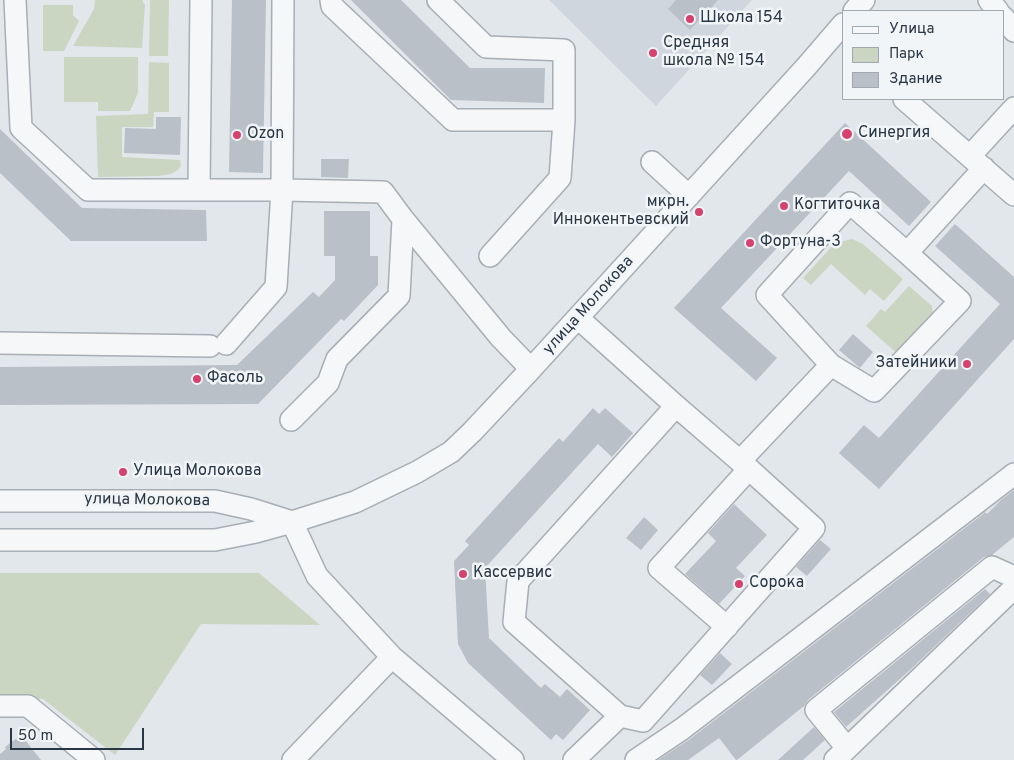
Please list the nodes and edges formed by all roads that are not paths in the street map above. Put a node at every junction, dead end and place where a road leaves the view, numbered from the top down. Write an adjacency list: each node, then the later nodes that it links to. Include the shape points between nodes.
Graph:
1 (16, 0): 18 (street, via 21,128 88,190)
2 (201, 0): 18 (street)
3 (283, 0): 19 (street)
4 (331, 0): 15 (street, via 332,6 453,120)
5 (438, 0): 15 (street, via 486,47 564,50)
6 (864, 0): 8 (street)
7 (989, 0): 9 (street)
8 (855, 10)
9 (997, 10)
10 (1004, 18): 11 (street)
11 (1014, 31)
12 (839, 36): 21 (street, улица Молокова)
13 (905, 100): 17 (street)
14 (1014, 108): 17 (street)
15 (564, 120): 24 (street, via 560,178)
16 (652, 162): 21 (street)
17 (977, 162): 20 (street); 23 (street)
18 (199, 190): 19 (street)
19 (282, 190): 22 (street, via 383,192); 26 (street, via 276,287 218,345)
20 (1014, 195)
21 (689, 196): 25 (street, улица Молокова)
22 (403, 219): 28 (street, via 501,338); 30 (street, via 399,296 337,358 328,383)
23 (907, 253): 27 (street, via 960,301 874,391); 27 (street, via 850,203 768,295)
24 (490, 256)
25 (578, 318): 28 (street, улица Молокова); 29 (street)
26 (0, 343)
27 (831, 365): 31 (street)
28 (531, 369): 34 (street, улица Молокова, via 451,452 355,502)
29 (676, 406): 31 (street); 41 (street, via 518,582 514,622)
30 (291, 420)
31 (745, 465): 38 (street, via 659,568); 38 (street, via 814,528)
32 (1014, 474): 47 (street, via 682,729)
33 (0, 501): 34 (street, улица Молокова, via 215,501)
34 (292, 522): 35 (street, улица Молокова, via 215,540); 39 (street, via 318,576)
35 (0, 540)
36 (1014, 577): 42 (street, via 992,567 816,710)
37 (1014, 588): 42 (street)
38 (727, 627): 41 (street, via 643,721)
39 (392, 657): 44 (street); 45 (street)
40 (0, 706): 43 (street, via 28,706)
41 (620, 716): 46 (street)
42 (841, 754)
43 (94, 760)
44 (293, 760)
45 (513, 760)
46 (574, 760)
47 (636, 760)

